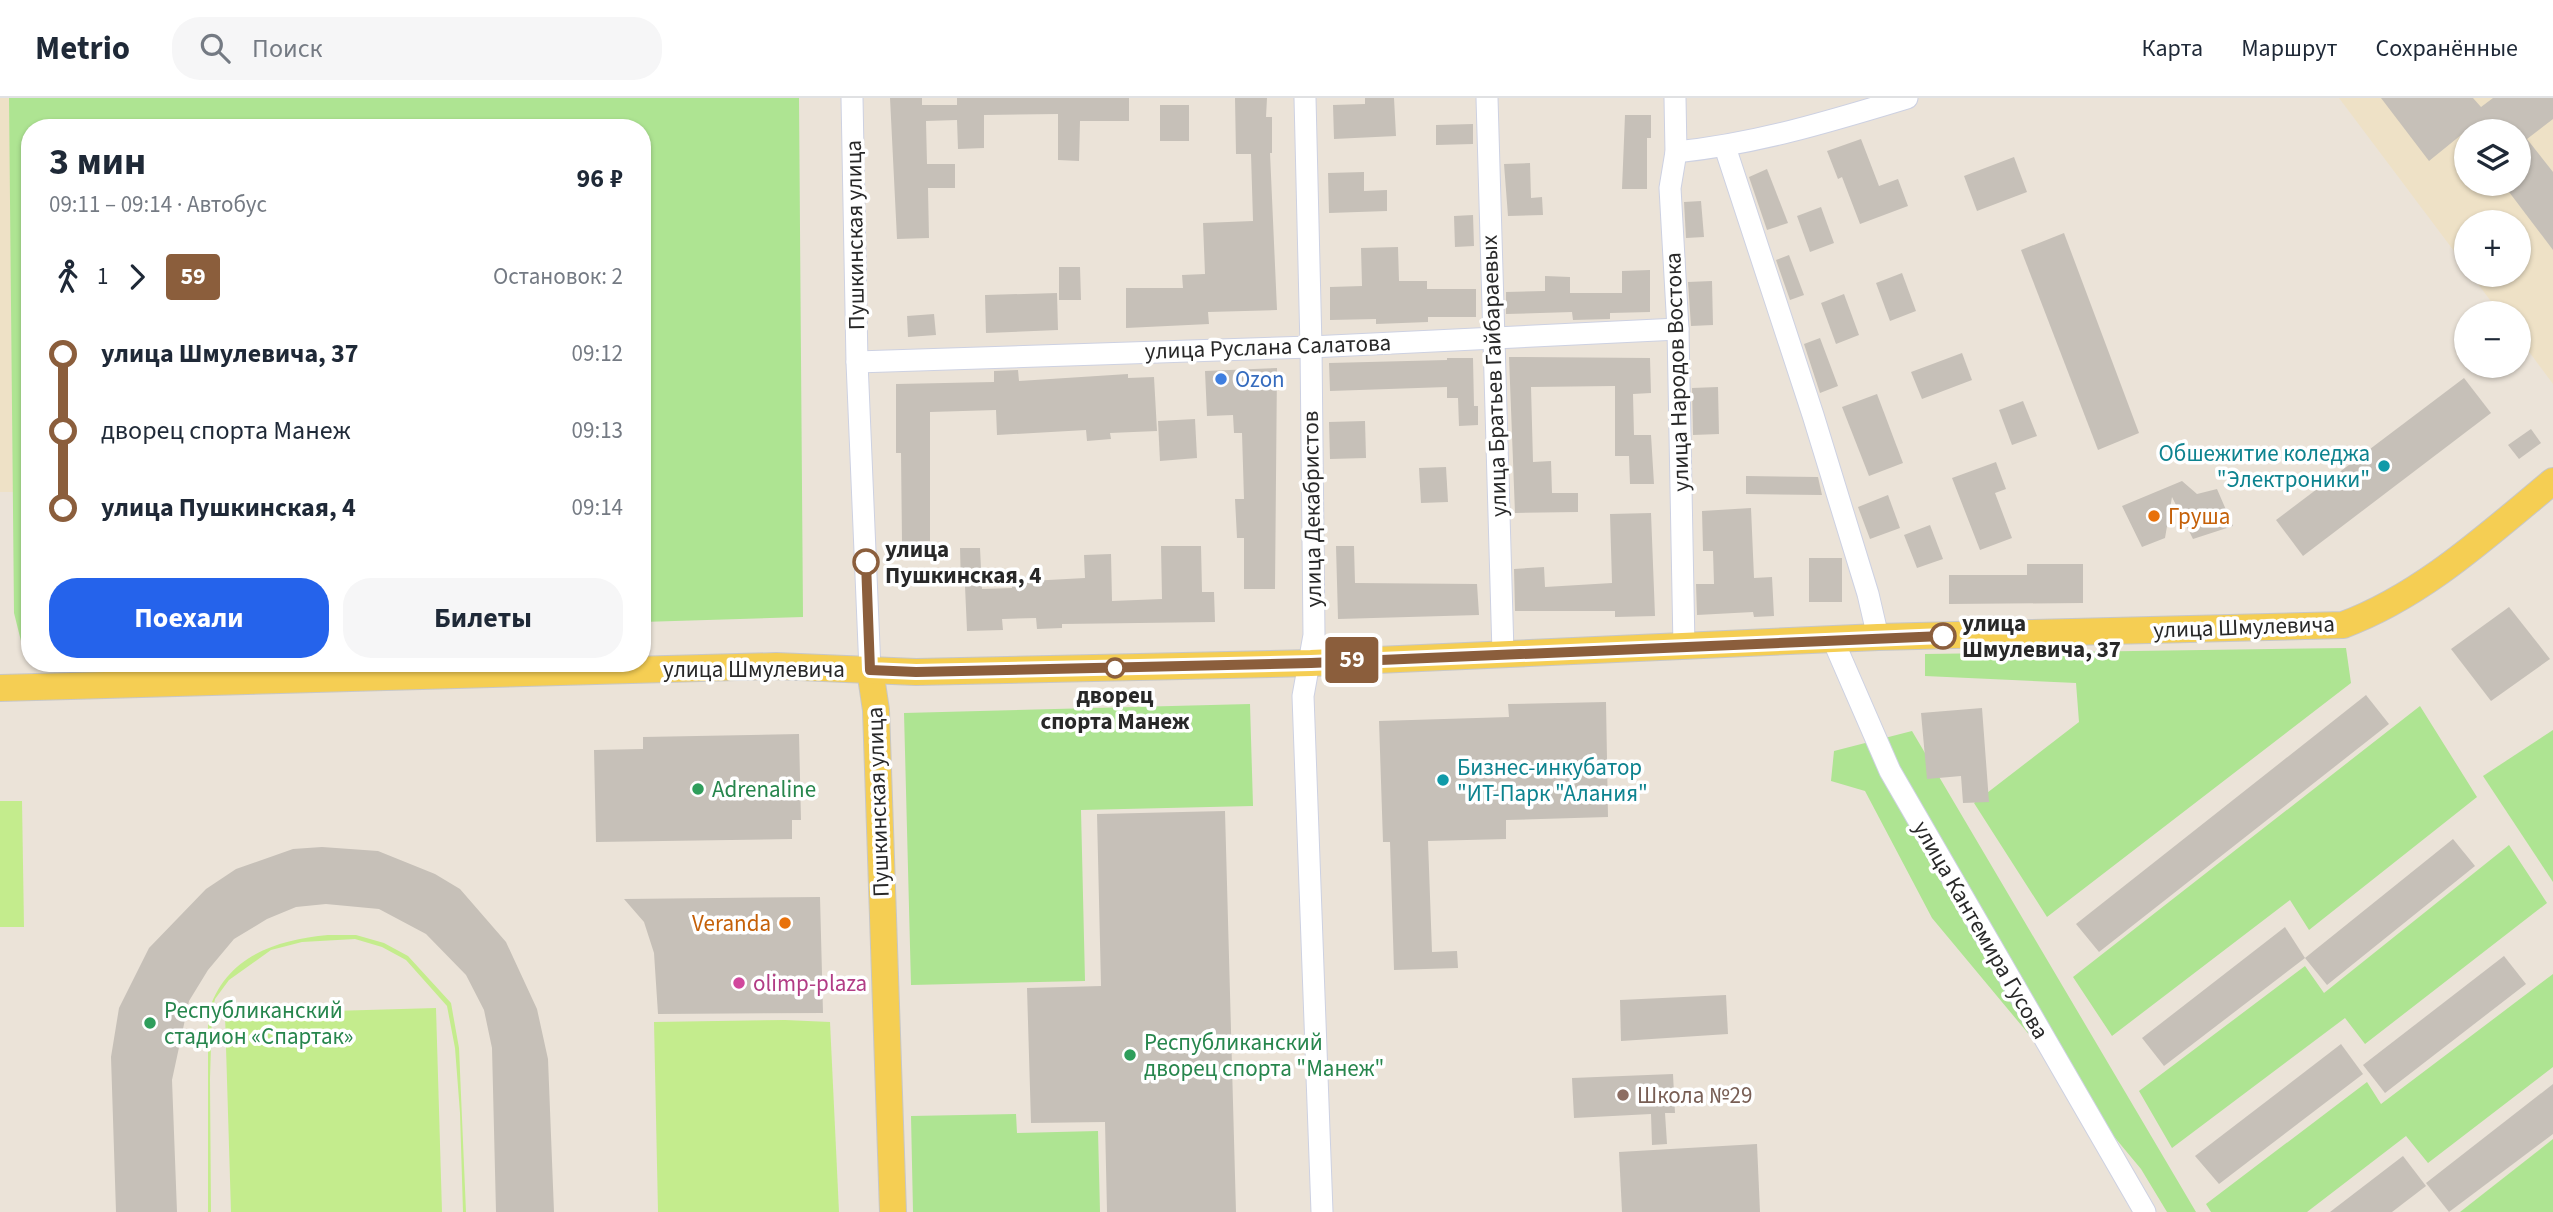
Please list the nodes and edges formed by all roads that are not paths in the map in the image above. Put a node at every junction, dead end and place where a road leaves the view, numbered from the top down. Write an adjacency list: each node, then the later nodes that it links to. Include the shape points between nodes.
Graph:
1 (852, 98): 11 (street, Пушкинская улица)
2 (1305, 98): 10 (street, улица Декабристов)
3 (1487, 98): 9 (street, улица Братьев Гайбараевых)
4 (1675, 98): 7 (street, улица Народов Востока)
5 (1907, 98): 6 (street)
6 (1725, 147): 7 (street); 13 (street, via 1813,415)
7 (1676, 152): 8 (street, улица Народов Востока, via 1670,188)
8 (1678, 329): 9 (street, улица Руслана Салатова); 15 (street, улица Народов Востока)
9 (1492, 336): 10 (street, улица Руслана Салатова); 16 (street, улица Братьев Гайбараевых)
10 (1311, 347): 11 (street, улица Руслана Салатова); 17 (street, улица Декабристов)
11 (857, 362): 19 (street, Пушкинская улица)
12 (2553, 481): 13 (main road, улица Шмулевича, via 2467,552 2371,615 2343,625)
13 (1878, 637): 14 (main road, улица Шмулевича)
14 (1833, 640): 15 (main road, улица Шмулевича); 24 (street, улица Кантемира Гусова, via 1890,771)
15 (1684, 647): 16 (main road, улица Шмулевича)
16 (1503, 653): 17 (main road, улица Шмулевича)
17 (1311, 663): 19 (main road, улица Шмулевича); 23 (street, улица Декабристов, via 1303,696)
18 (651, 670): 19 (main road, улица Шмулевича, via 776,666)
19 (870, 670): 22 (main road, Пушкинская улица, via 876,710)
20 (564, 672): 21 (main road, улица Шмулевича)
21 (0, 688)
22 (893, 1212)
23 (1322, 1212)
24 (2145, 1212)

